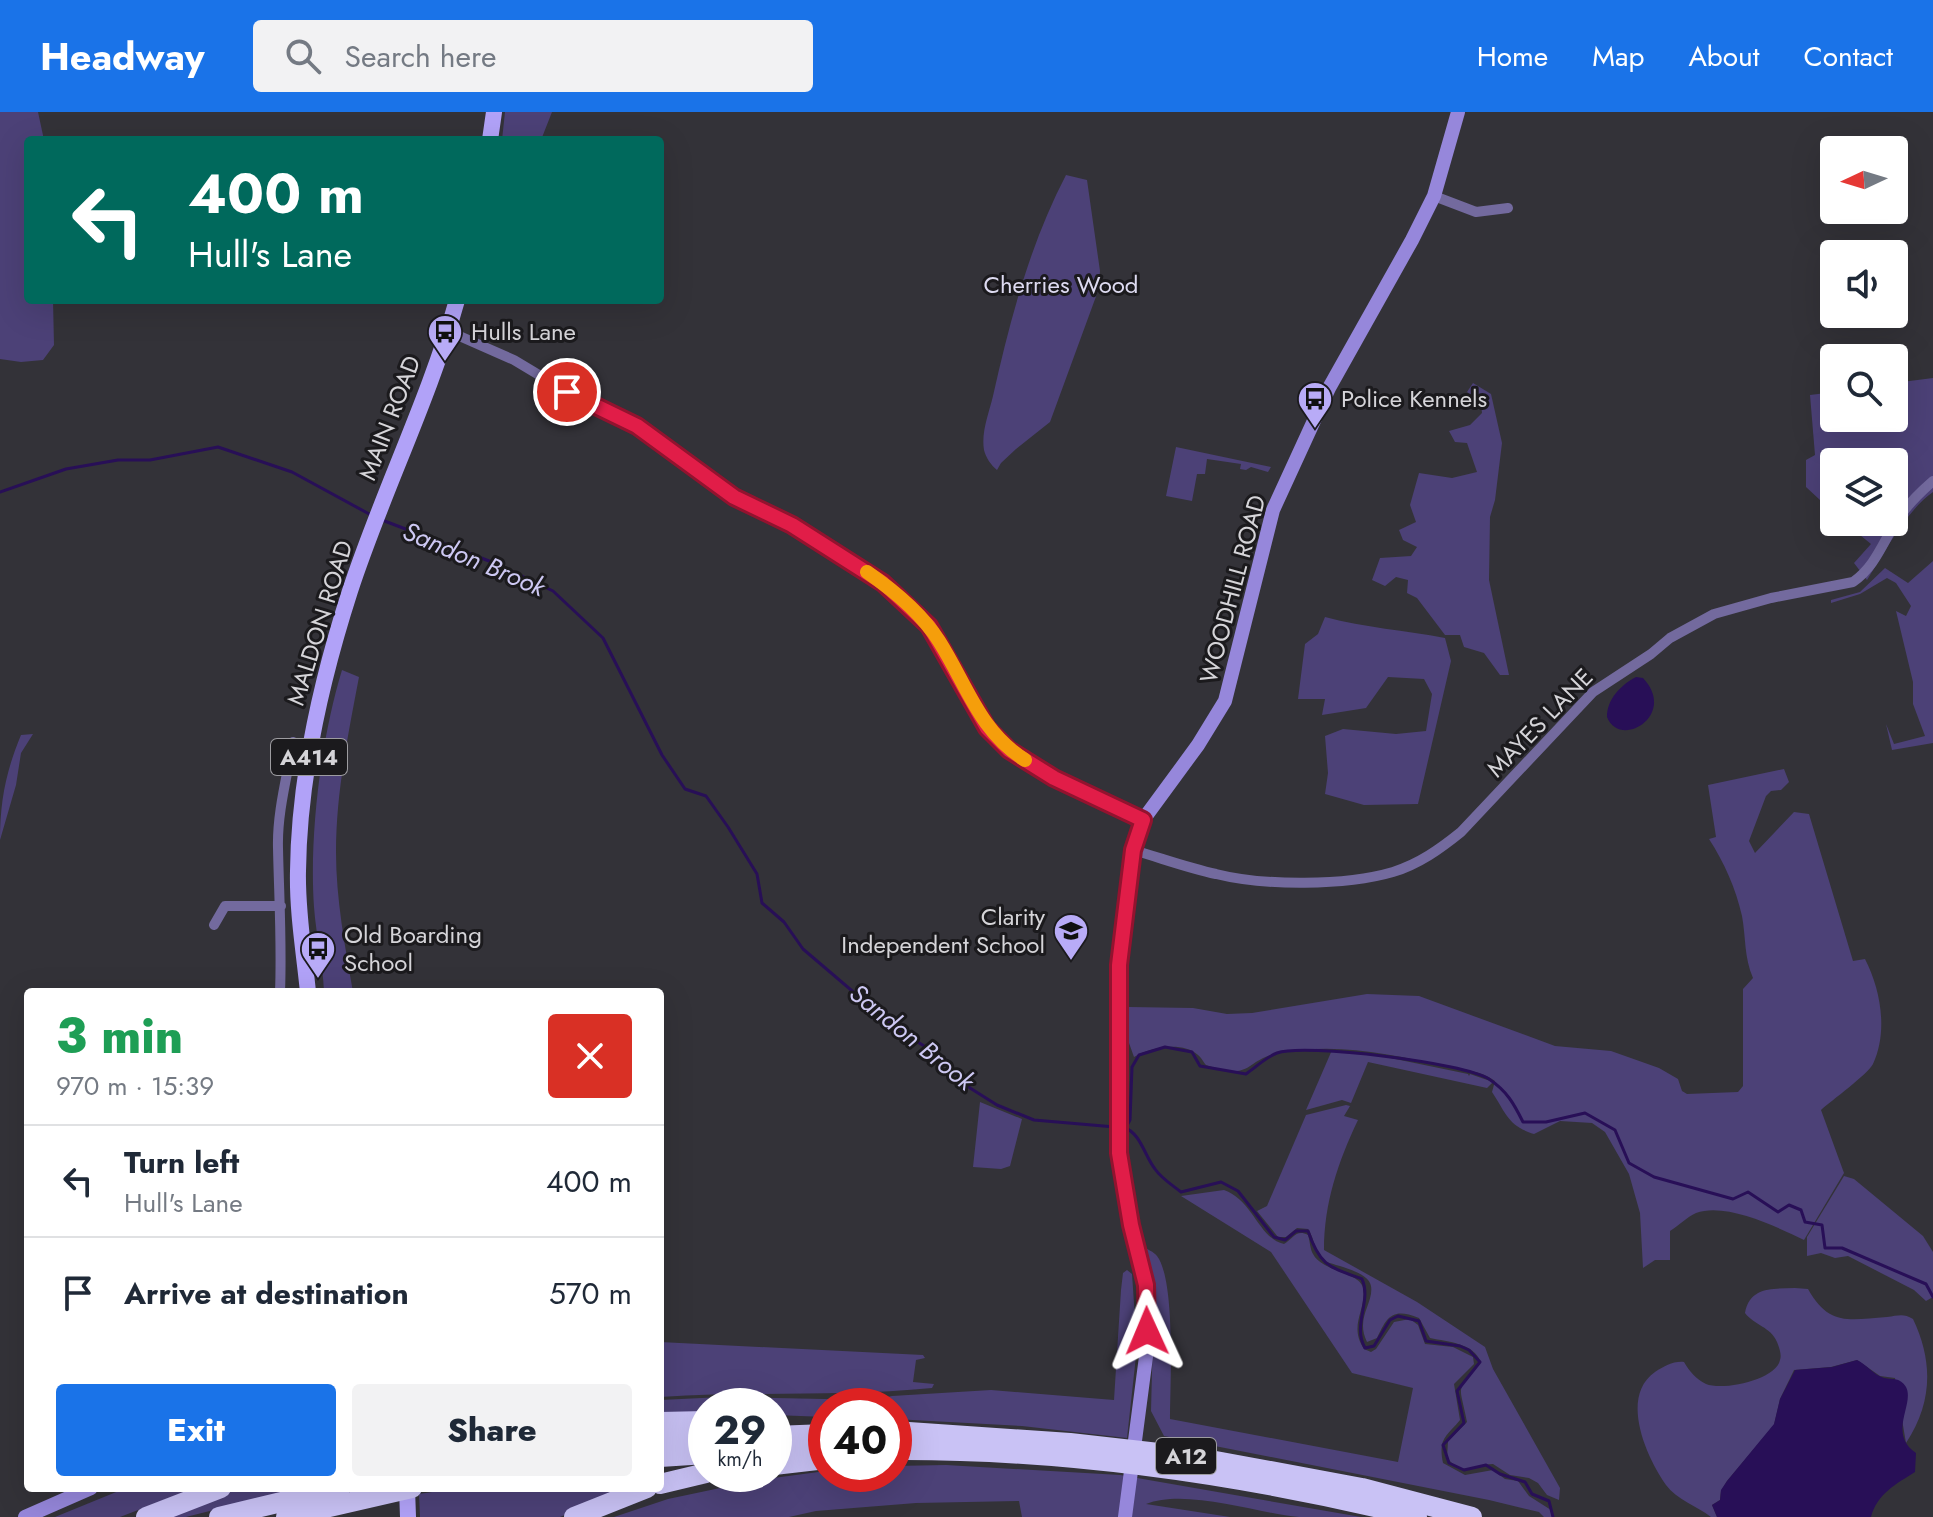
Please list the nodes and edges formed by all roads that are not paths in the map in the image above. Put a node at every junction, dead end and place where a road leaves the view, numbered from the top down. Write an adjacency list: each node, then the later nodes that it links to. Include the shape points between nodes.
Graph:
1 (494, 112): 3 (main road)
2 (1458, 112): 4 (street, WOODHILL ROAD)
3 (491, 136)
4 (1434, 196): 5 (street, via 1476,212); 11 (street, WOODHILL ROAD, via 1335,377 1273,510 1225,701)
5 (1508, 208)
6 (456, 304): 7 (main road, MAIN ROAD / A414)
7 (448, 331): 9 (main road, MAIN ROAD / A414); 11 (street, via 637,426 734,497 792,525 883,583 929,626 987,728 1009,750)
8 (1933, 481): 12 (street, MAYES LANE, via 1896,521 1864,574 1853,582 1714,614 1670,638 1593,692 1461,832 1418,862 1362,878 1250,881)
9 (383, 507): 16 (main road, MALDON ROAD / A414, via 326,670 307,766 298,870)
10 (293, 742): 13 (street, via 280,816)
11 (1143, 820): 12 (street, WOODHILL ROAD)
12 (1133, 850): 39 (street, WOODHILL ROAD, via 1119,965 1119,1127 1148,1313)
13 (281, 906): 14 (street, via 225,906); 15 (street)
14 (214, 925)
15 (280, 988)
16 (308, 988)
17 (688, 1421): 18 (highway)
18 (664, 1422)
19 (912, 1439): 41 (highway, A12, via 1070,1443 1194,1457 1362,1488)
20 (688, 1440): 21 (highway)
21 (664, 1442)
22 (912, 1448): 40 (highway, A12, via 1071,1457 1157,1468)
23 (688, 1455): 24 (highway)
24 (664, 1457)
25 (688, 1477): 26 (highway)
26 (664, 1483)
27 (82, 1492): 34 (street)
28 (211, 1492): 35 (highway)
29 (323, 1492): 36 (highway)
30 (392, 1492): 37 (highway)
31 (409, 1492): 33 (main road)
32 (637, 1492): 38 (highway)
33 (408, 1516)
34 (25, 1517)
35 (146, 1517)
36 (219, 1517)
37 (286, 1517)
38 (574, 1517)
39 (1125, 1517)
40 (1417, 1517)
41 (1472, 1517)

